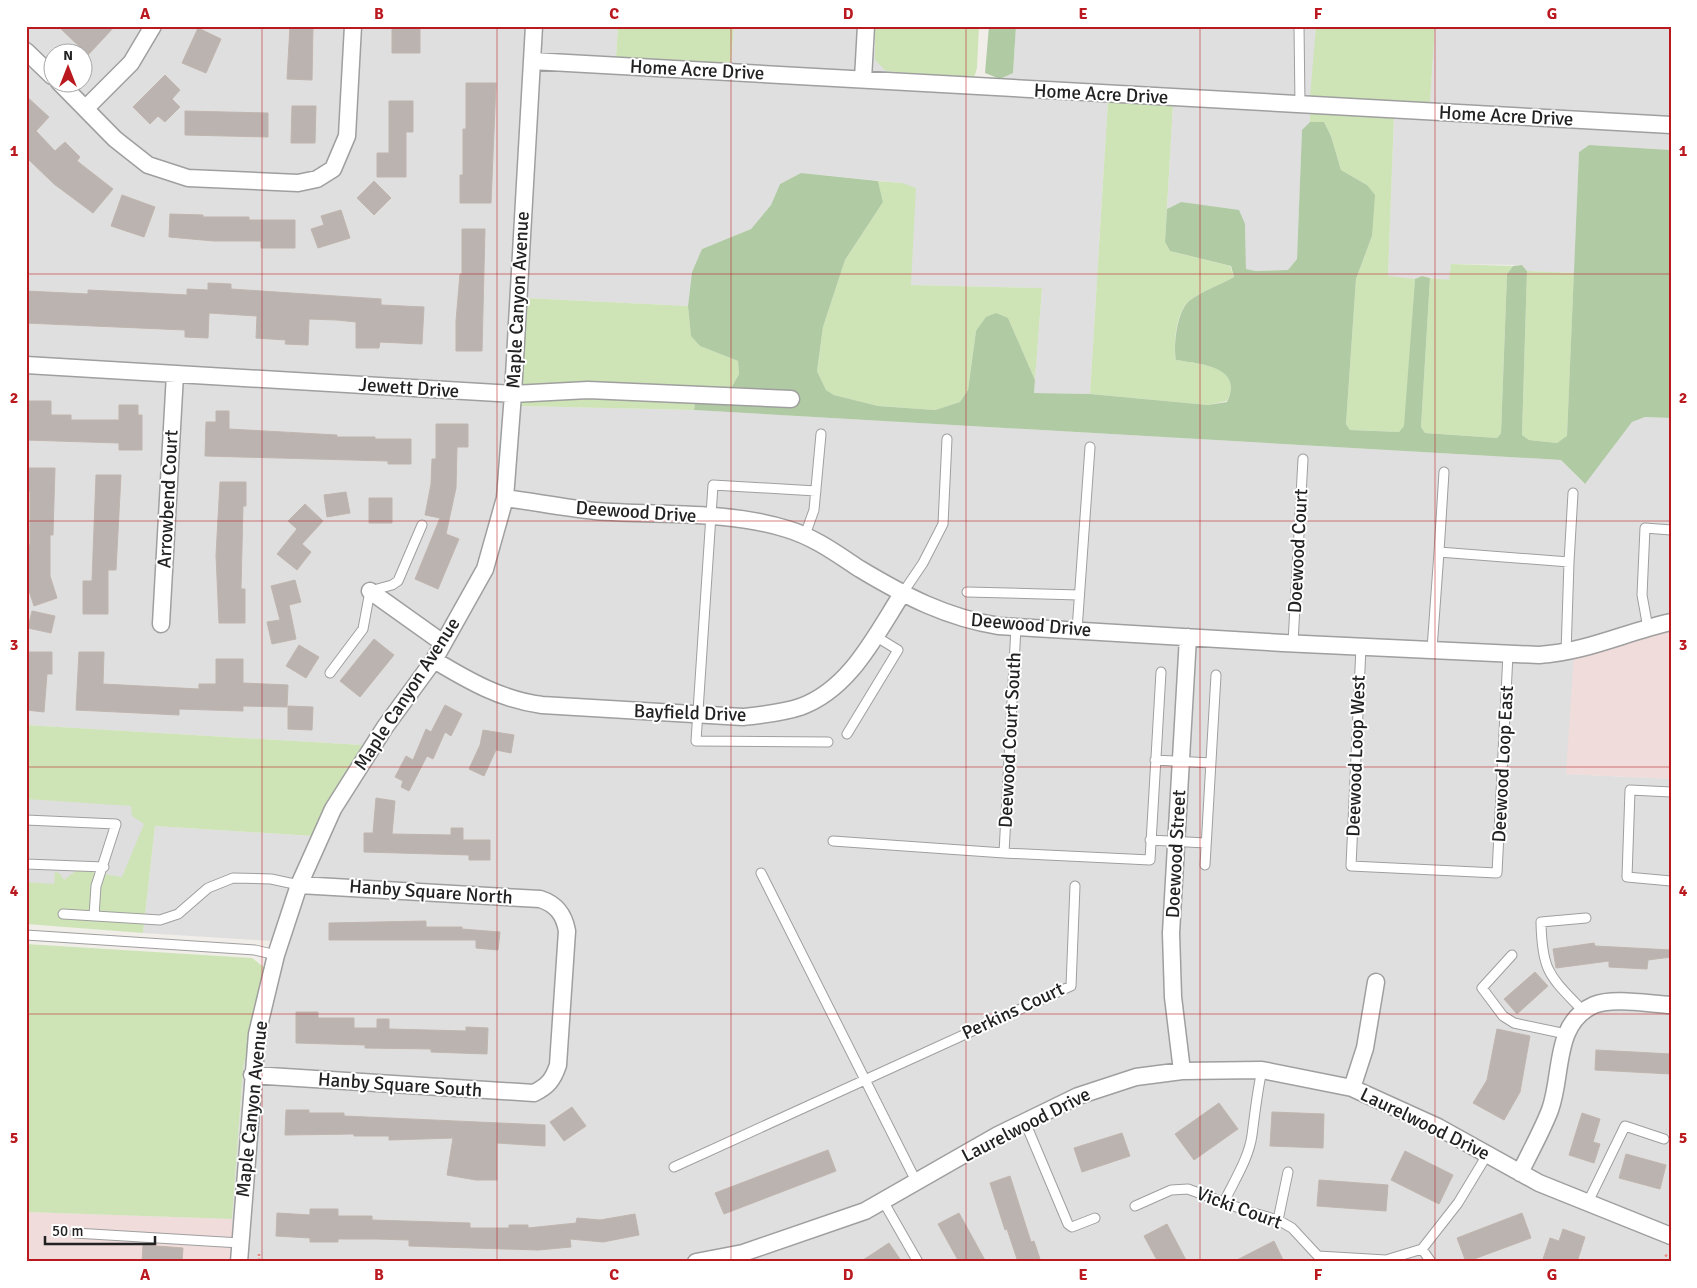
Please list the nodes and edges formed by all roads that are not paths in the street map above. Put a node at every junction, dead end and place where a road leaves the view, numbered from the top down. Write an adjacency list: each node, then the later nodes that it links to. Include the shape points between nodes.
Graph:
1 (153, 26): 12 (street, via 132,63)
2 (353, 26): 12 (street, via 347,136 333,169 317,179 298,183 188,178 148,165 115,139)
3 (534, 26): 7 (street, Maple Canyon Avenue)
4 (866, 26): 9 (street)
5 (1299, 26): 11 (lane)
6 (27, 53): 8 (street)
7 (532, 61): 9 (street, Home Acre Drive); 16 (street, Maple Canyon Avenue)
8 (42, 67)
9 (863, 79): 11 (street, Home Acre Drive)
10 (70, 92): 12 (street)
11 (1300, 105): 13 (street, Home Acre Drive)
12 (86, 108)
13 (1671, 125)
14 (26, 365): 15 (street, Jewett Drive)
15 (175, 374): 16 (street, Jewett Drive); 37 (street, Arrowbend Court)
16 (513, 394): 17 (street, Jewett Drive, via 588,390); 25 (street, Maple Canyon Avenue)
17 (791, 399)
18 (821, 434): 23 (lane)
19 (947, 439): 34 (lane, via 943,524)
20 (1090, 447): 35 (lane)
21 (1303, 459): 44 (lane, Doewood Court)
22 (1444, 472): 30 (lane)
23 (816, 491): 26 (lane, via 713,485); 29 (lane, via 814,510)
24 (1573, 493): 31 (lane)
25 (505, 498): 26 (street, Deewood Drive, via 593,511); 43 (street, Maple Canyon Avenue, via 485,569)
26 (711, 517): 29 (street, Deewood Drive, via 751,521); 53 (lane)
27 (422, 525): 32 (lane, via 398,581)
28 (1671, 530): 39 (lane, via 1645,528 1642,595)
29 (805, 535): 34 (street, Deewood Drive)
30 (1440, 552): 31 (lane); 46 (lane)
31 (1569, 562): 47 (lane)
32 (370, 591): 43 (street); 51 (lane, via 363,629)
33 (967, 592): 35 (lane)
34 (902, 594): 38 (street, Deewood Drive, via 968,621); 41 (street, Bayfield Drive)
35 (1080, 596): 40 (lane)
36 (1671, 622): 39 (street, Deewood Drive)
37 (161, 624)
38 (1016, 627): 40 (street, Deewood Drive); 65 (lane, Deewood Court South)
39 (1648, 628): 47 (street, Deewood Drive)
40 (1077, 630): 42 (street, Deewood Drive)
41 (875, 636): 53 (street, Bayfield Drive, via 858,663 840,682 821,697 800,707 743,717); 54 (lane, via 898,650)
42 (1188, 637): 44 (street, Deewood Drive); 57 (street, Doewood Street)
43 (443, 643): 49 (street, Maple Canyon Avenue)
44 (1293, 643): 45 (street, Deewood Drive)
45 (1361, 647): 46 (street, Deewood Drive); 70 (lane, Deewood Loop West, via 1351,866)
46 (1432, 649): 48 (street, Deewood Drive)
47 (1566, 653): 48 (street, Deewood Drive)
48 (1508, 654): 70 (lane, Deewood Loop East)
49 (434, 660): 53 (street, Bayfield Drive, via 474,684 518,702); 72 (street, Maple Canyon Avenue, via 385,727 333,809)
50 (1161, 672): 56 (lane)
51 (330, 673)
52 (1216, 675): 58 (lane)
53 (698, 714): 55 (lane, via 696,740)
54 (847, 734)
55 (828, 742)
56 (1155, 760): 57 (lane); 61 (lane)
57 (1181, 762): 58 (lane); 63 (street, Doewood Street)
58 (1211, 763): 64 (lane)
59 (1671, 792): 71 (lane, via 1630,790 1627,877)
60 (26, 820): 68 (lane, via 116,824)
61 (1150, 840): 63 (lane); 65 (lane, via 1150,860)
62 (833, 841): 65 (lane)
63 (1176, 841): 64 (lane); 84 (street, Doewood Street, via 1171,933 1173,997)
64 (1206, 843): 67 (lane)
65 (1004, 853)
66 (26, 864): 68 (lane)
67 (1206, 865)
68 (104, 867): 75 (lane, via 96,886)
69 (761, 873): 87 (lane)
70 (1497, 873)
71 (1671, 881)
72 (298, 885): 75 (lane, via 271,879 232,878 208,888 178,914 160,920); 78 (street, Maple Canyon Avenue); 88 (street, Hanby Square North, via 551,903 560,911 567,931 558,1065)
73 (1075, 886): 87 (lane, Perkins Court, via 1071,986)
74 (63, 914): 75 (lane)
75 (94, 916)
76 (1586, 918): 82 (lane, via 1541,922 1542,948 1548,971)
77 (26, 935): 78 (lane, via 255,950)
78 (276, 955): 86 (street, Maple Canyon Avenue, via 257,1034)
79 (1512, 955): 83 (lane, via 1482,988 1503,1016 1514,1023)
80 (1376, 982): 89 (street, via 1365,1048)
81 (1671, 1005): 82 (street, via 1613,1002 1595,1005)
82 (1584, 1012): 83 (street)
83 (1566, 1034): 95 (street, via 1550,1109)
84 (1182, 1070): 85 (street, Laurelwood Drive); 90 (street, Laurelwood Drive, via 1104,1086)
85 (1262, 1070): 89 (street, Laurelwood Drive); 98 (lane, via 1255,1097 1252,1136)
86 (252, 1075): 88 (street, Hanby Square South, via 534,1093); 105 (street, Maple Canyon Avenue)
87 (865, 1079): 93 (lane, Perkins Court); 96 (lane)
88 (546, 1087)
89 (1352, 1088): 92 (street, Laurelwood Drive, via 1438,1127)
90 (1024, 1122): 96 (street, Laurelwood Drive); 101 (lane, via 1068,1224 1072,1227)
91 (1664, 1139): 99 (lane, via 1624,1126)
92 (1487, 1155): 95 (street, Laurelwood Drive); 106 (lane, via 1458,1203)
93 (674, 1167)
94 (1288, 1172): 102 (lane)
95 (1520, 1172): 99 (street, Laurelwood Drive)
96 (917, 1183): 97 (street, Laurelwood Drive)
97 (883, 1201): 108 (street, Laurelwood Drive, via 864,1211 743,1253); 109 (lane)
98 (1224, 1202): 100 (lane, Vicki Court, via 1188,1189 1171,1190); 102 (lane, Vicki Court)
99 (1588, 1202): 104 (street, Laurelwood Drive)
100 (1135, 1206)
101 (1095, 1218)
102 (1278, 1220): 106 (lane, Vicki Court, via 1292,1228 1318,1256 1386,1260)
103 (75, 1233): 105 (lane)
104 (1671, 1236)
105 (240, 1243): 107 (street, Maple Canyon Avenue)
106 (1422, 1249): 110 (lane)
107 (239, 1262)
108 (696, 1262)
109 (918, 1262)
110 (1431, 1262)

